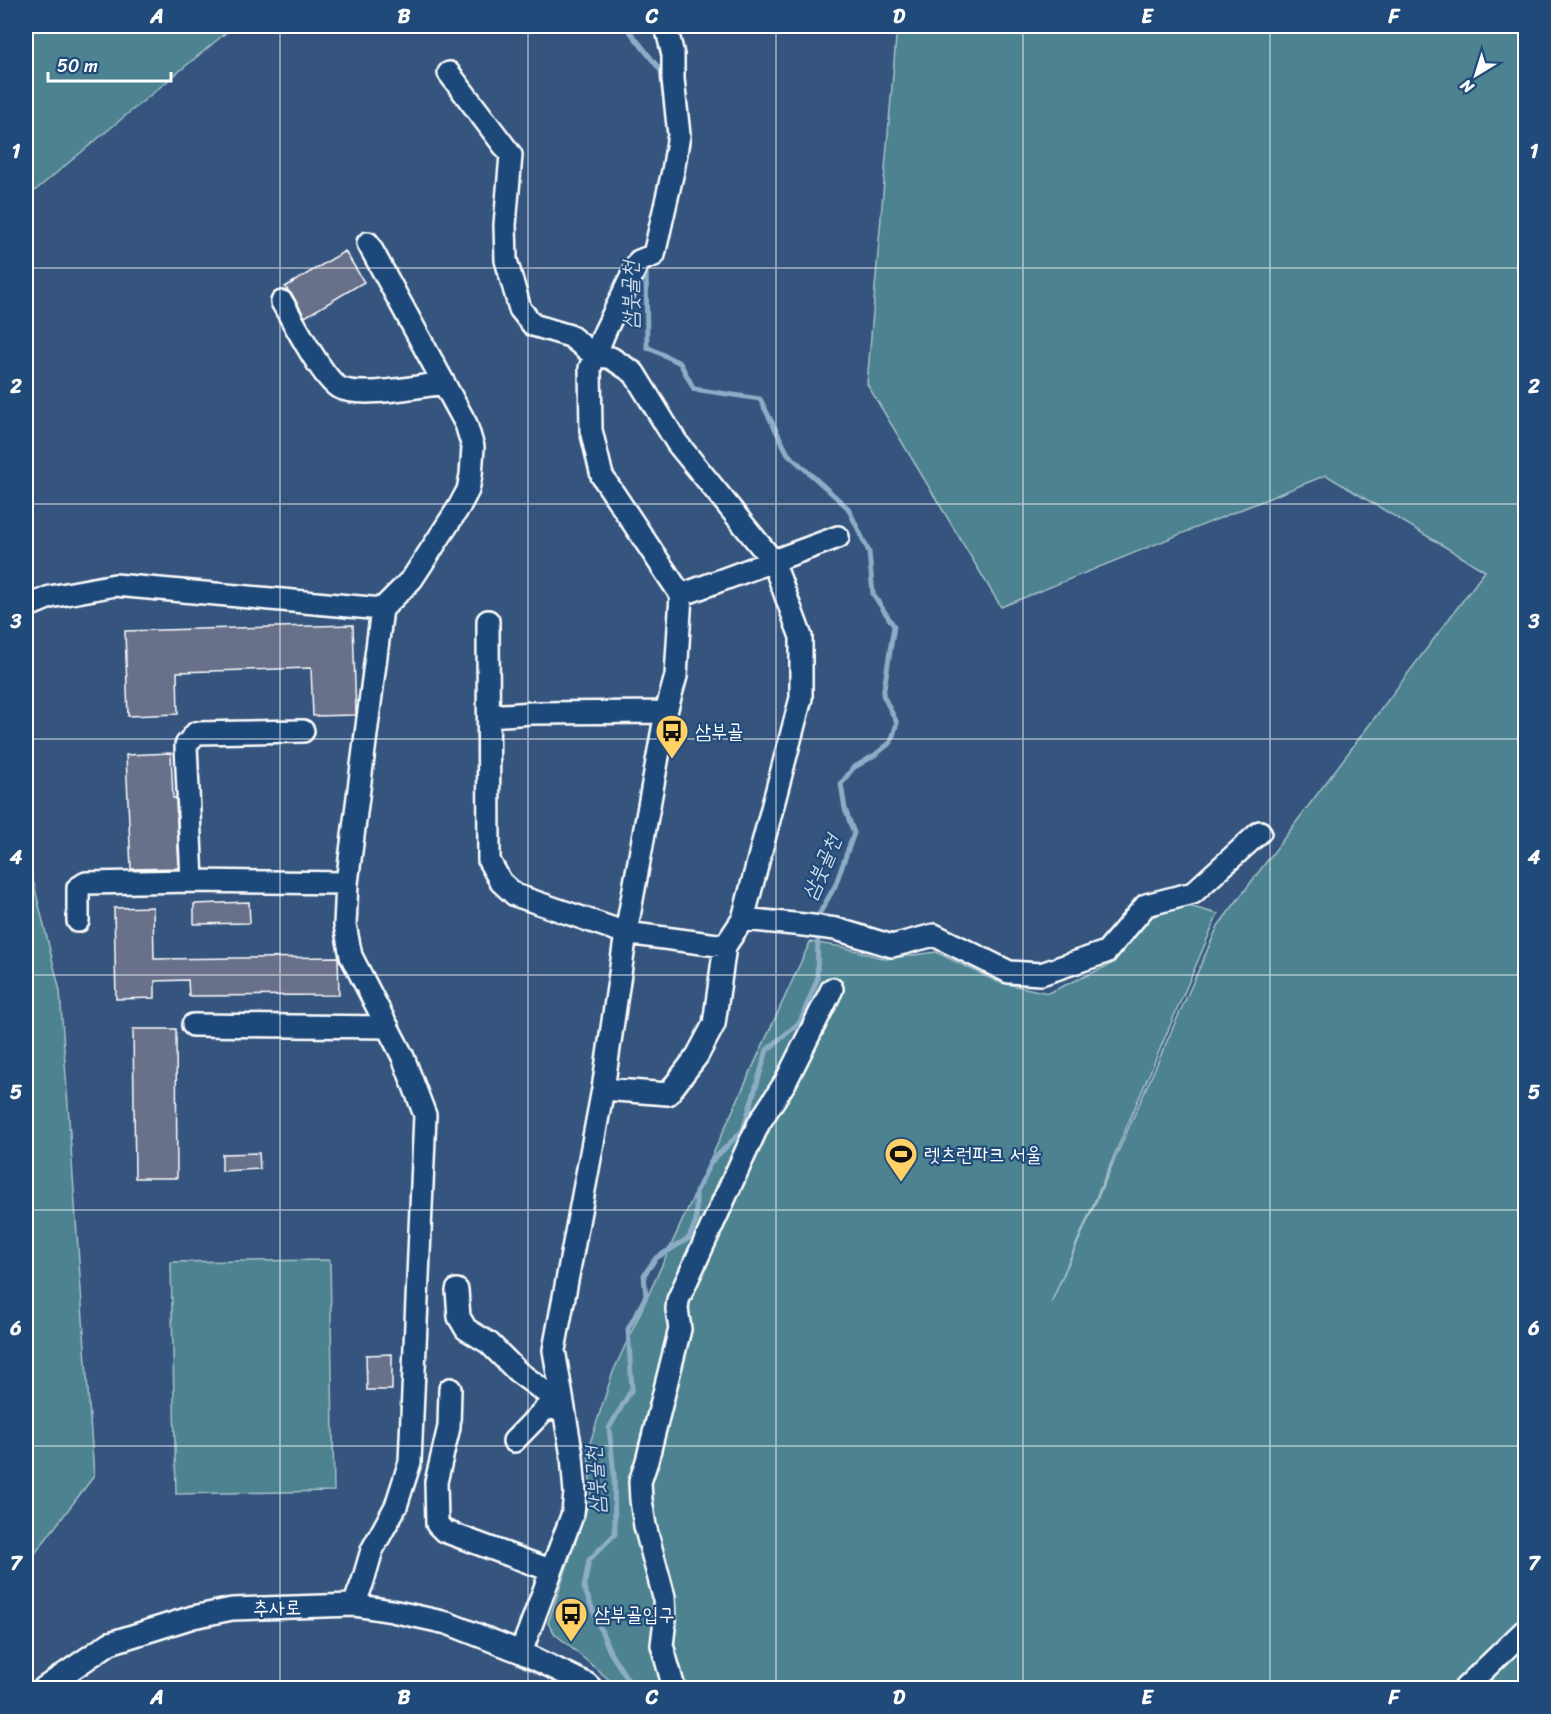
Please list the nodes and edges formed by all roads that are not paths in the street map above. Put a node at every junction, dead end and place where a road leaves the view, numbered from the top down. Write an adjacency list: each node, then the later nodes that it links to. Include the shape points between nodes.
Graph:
1 (666, 26): 5 (street, via 673,55 679,135 673,171 646,258)
2 (449, 73): 5 (street, via 511,155 506,260 520,309 533,325 570,336)
3 (368, 243): 6 (street)
4 (282, 302): 6 (street, via 327,378 340,388 368,393)
5 (594, 355): 8 (street, via 611,358 634,373 677,443); 9 (street, via 590,368 591,430 602,476)
6 (444, 383): 11 (street, via 466,424 473,447 468,489 412,579)
7 (838, 537): 8 (street)
8 (773, 561): 9 (street); 19 (street, via 801,637 801,698)
9 (681, 595): 13 (street, via 676,676)
10 (26, 607): 11 (street, via 50,597 115,585)
11 (382, 609): 18 (street)
12 (488, 621): 14 (street)
13 (666, 712): 14 (street); 21 (street)
14 (489, 717): 21 (street, via 489,861 501,882 515,895)
15 (303, 731): 17 (street, via 196,733 186,745)
16 (1260, 832): 19 (street, via 1193,893 1146,905 1106,952 1041,974 1009,972 934,935 892,946 836,929)
17 (192, 881): 18 (street); 20 (street, via 86,883 78,888)
18 (347, 883): 25 (street, via 345,925 351,956)
19 (743, 919): 22 (street)
20 (78, 921)
21 (626, 933): 22 (street); 26 (street)
22 (725, 946): 26 (street, via 714,1024 697,1056 668,1094)
23 (832, 989): 37 (street, via 786,1081 759,1123 678,1300 680,1329 640,1482 645,1526 664,1597 662,1645)
24 (193, 1025): 25 (street)
25 (388, 1027): 32 (street, via 425,1114 410,1462 396,1506 372,1550)
26 (603, 1089): 29 (street, via 554,1350)
27 (458, 1290): 29 (street, via 459,1317 466,1329 489,1343 518,1372)
28 (450, 1389): 31 (street, via 449,1427 436,1482 437,1524 444,1532)
29 (563, 1405): 30 (street, via 544,1410); 31 (street, via 575,1493 573,1513)
30 (514, 1441)
31 (550, 1570): 34 (street)
32 (354, 1605): 34 (street, 추사로, via 447,1623); 35 (street, 추사로, via 232,1609 192,1617 110,1643)
33 (1526, 1629): 38 (street)
34 (520, 1652): 36 (street, 추사로)
35 (44, 1689)
36 (591, 1689)
37 (674, 1689)
38 (1465, 1689)

